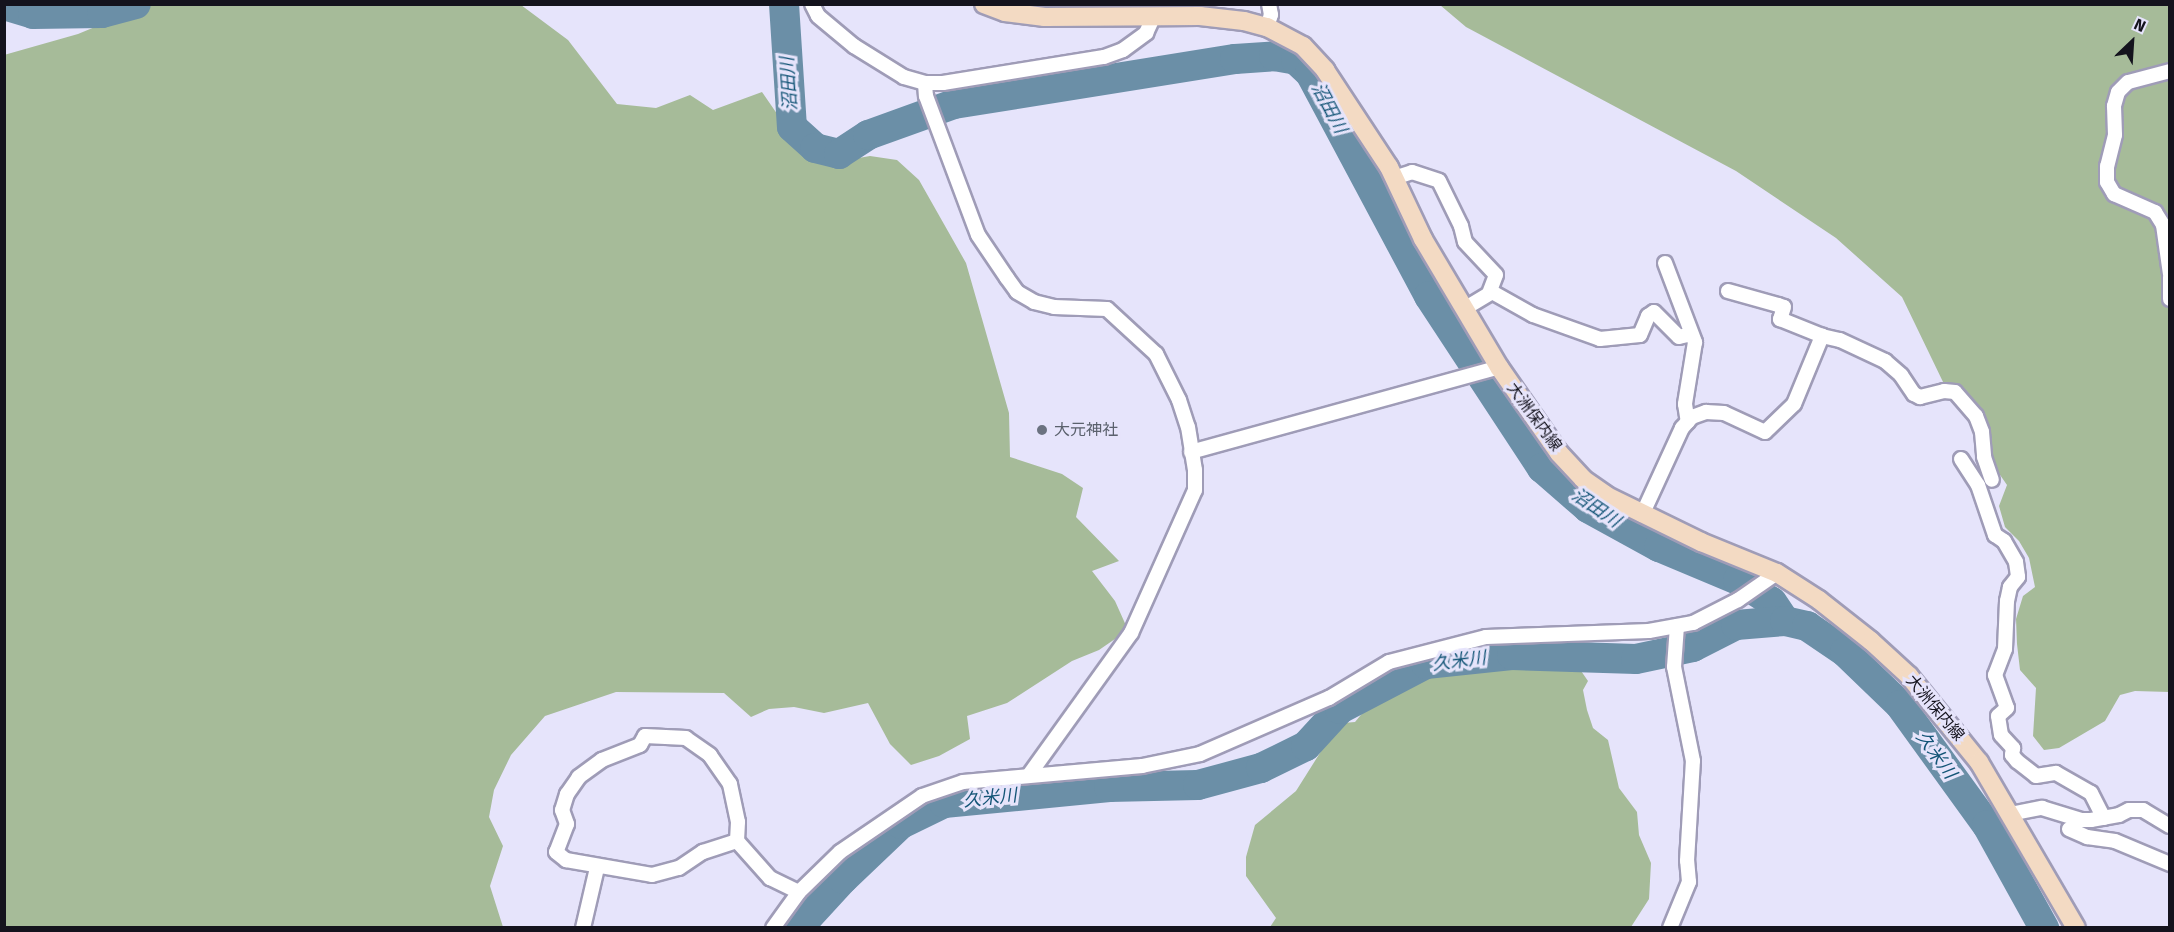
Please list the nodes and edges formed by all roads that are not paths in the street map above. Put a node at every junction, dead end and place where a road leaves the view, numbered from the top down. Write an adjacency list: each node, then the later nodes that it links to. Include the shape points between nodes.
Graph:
1 (812, 4): 7 (street, via 818,16 854,46)
2 (984, 4): 4 (main road, 大洲保内線, via 1005,12 1046,17)
3 (1269, 4): 5 (street)
4 (1154, 16): 5 (main road, 大洲保内線, via 1200,16); 7 (street, via 1146,33 1123,50 1104,57)
5 (1267, 27): 8 (main road, 大洲保内線, via 1303,46 1325,70)
6 (2169, 71): 10 (street, via 2128,82 2118,92 2114,106 2115,135 2107,166 2107,182 2114,194 2156,212 2163,225)
7 (926, 89): 19 (street, via 978,235 1017,292 1054,307 1107,309 1156,354 1179,400)
8 (1395, 178): 12 (street, via 1413,172 1439,182 1465,242 1496,275); 14 (main road, 大洲保内線, via 1423,239)
9 (1665, 263): 15 (street)
10 (2169, 276): 13 (street)
11 (1728, 291): 16 (street, via 1784,308 1780,319)
12 (1489, 293): 14 (street); 15 (street, via 1533,315 1600,339 1640,335 1648,316 1654,312 1679,337)
13 (2169, 299)
14 (1464, 309): 17 (main road, 大洲保内線)
15 (1691, 334): 18 (street, via 1695,346 1685,404)
16 (1822, 336): 18 (street, via 1794,404 1765,432 1724,413 1706,412); 21 (street, via 1885,361 1920,397 1956,392 1976,416 1983,432 1984,457)
17 (1495, 368): 19 (street); 22 (main road, 大洲保内線, via 1583,479)
18 (1688, 422): 22 (street)
19 (1191, 452): 25 (street, via 1195,490 1131,633)
20 (1961, 459): 27 (street, via 1978,485 1995,535 2016,562 2018,577 2010,587 2007,601 2005,649 1995,675 2007,708 1998,716 2001,735 2013,748 2012,755 2017,761 2036,776 2056,773 2091,793)
21 (1992, 480)
22 (1642, 514): 23 (main road, 大洲保内線)
23 (1773, 576): 24 (street, via 1738,600 1693,623); 26 (main road, 大洲保内線, via 1819,600 1909,676 1979,762)
24 (1677, 626): 25 (street, via 1649,632 1486,637 1389,662 1329,698 1200,754 1142,766); 36 (street, via 1674,667 1693,761 1689,882)
25 (1029, 775): 33 (street, via 963,782 922,796 840,852)
26 (2010, 814): 27 (street, via 2042,808 2081,820); 37 (main road, 大洲保内線)
27 (2104, 818): 28 (street, via 2143,810)
28 (2169, 826)
29 (2069, 829): 31 (street, via 2087,837 2115,841)
30 (737, 841): 32 (street, via 703,852 679,868 652,875); 32 (street, via 738,822 730,784 710,755 686,738 645,735 640,745 602,760 579,777 567,794 562,810 567,824 556,852 566,860); 33 (street, via 770,878)
31 (2169, 864)
32 (597, 868): 34 (street)
33 (799, 892): 35 (street)
34 (583, 927)
35 (773, 927)
36 (1670, 927)
37 (2076, 927)

